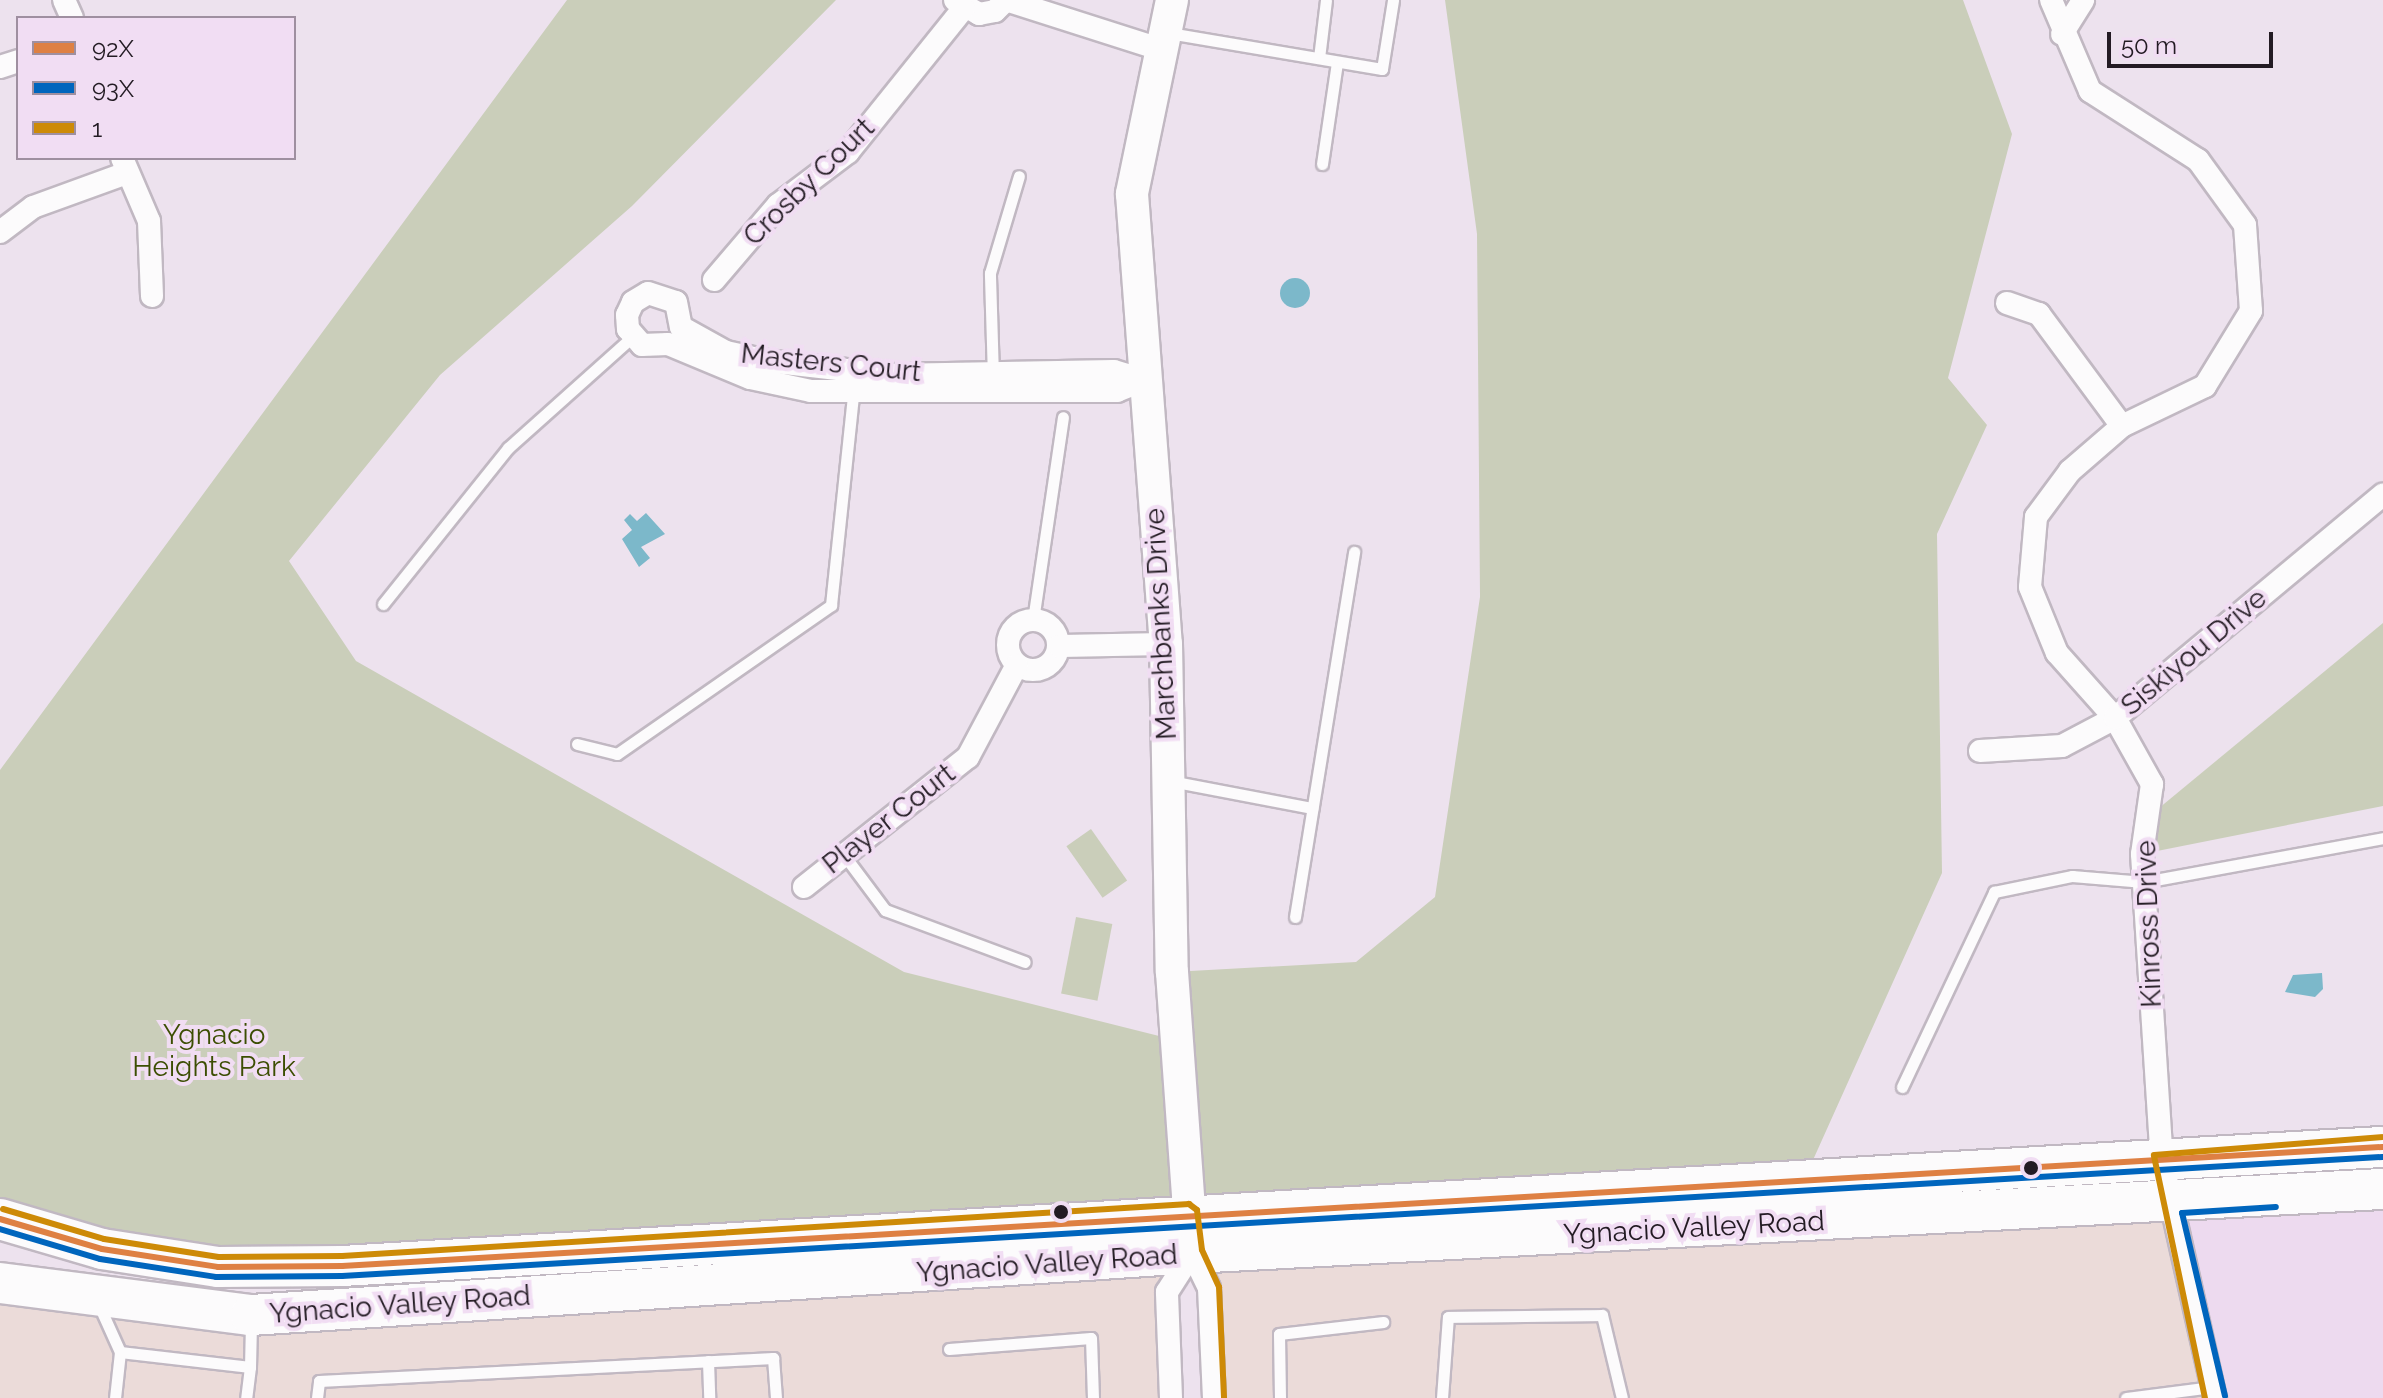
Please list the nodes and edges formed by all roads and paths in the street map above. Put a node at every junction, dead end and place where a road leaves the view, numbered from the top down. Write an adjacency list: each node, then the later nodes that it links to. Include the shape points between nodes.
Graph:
1 (1006, 0): 7 (street, Crosby Court, via 987,14); 9 (street, Crosby Court)
2 (1172, 0): 9 (street, Marchbanks Drive)
3 (1326, 0): 10 (lane)
4 (1393, 0): 11 (lane, via 1382,69)
5 (2051, 0): 8 (street, Kinross Drive)
6 (2083, 0): 8 (street)
7 (959, 4): 16 (street, Crosby Court, via 848,152 778,205)
8 (2062, 34): 25 (street, Kinross Drive, via 2090,91 2198,160 2245,225 2251,311 2205,386)
9 (1162, 41): 10 (lane); 21 (street, Marchbanks Drive, via 1132,194)
10 (1319, 58): 11 (lane)
11 (1337, 62): 12 (lane)
12 (1322, 164)
13 (124, 165): 15 (street, via 33,207); 17 (street, via 149,221)
14 (1019, 176): 22 (lane, via 990,273)
15 (0, 232)
16 (714, 280)
17 (152, 296)
18 (2007, 303): 25 (street, via 2039,314)
19 (632, 337): 20 (street, Masters Court, via 629,309 639,296 657,292 676,302 681,327 726,352); 23 (street, Masters Court, via 649,347 668,344 750,378); 28 (lane, via 508,448)
20 (855, 371): 22 (street, Masters Court); 23 (lane)
21 (1144, 380): 22 (street, Masters Court, via 1114,371); 30 (street, Marchbanks Drive)
22 (991, 382): 23 (street, Masters Court)
23 (854, 394): 34 (lane, via 831,605 617,754)
24 (1063, 417): 29 (lane)
25 (2122, 426): 33 (street, Kinross Drive, via 2070,471 2036,517 2030,587 2057,653)
26 (2383, 495): 33 (street, Siskiyou Drive)
27 (1354, 552): 37 (lane)
28 (383, 604)
29 (1033, 620): 31 (street, via 1049,625); 32 (street, via 1019,624 1009,636)
30 (1166, 644): 31 (street); 36 (street, Marchbanks Drive)
31 (1059, 646): 32 (street, via 1053,661 1040,670)
32 (1017, 665): 39 (street, Player Court, via 968,757)
33 (2115, 718): 35 (street, Siskiyou Drive, via 2062,746); 40 (street, Kinross Drive, via 2152,784)
34 (577, 744)
35 (1980, 751)
36 (1170, 781): 37 (lane); 50 (street, Marchbanks Drive, via 1172,972)
37 (1312, 808): 42 (lane)
38 (2383, 838): 40 (lane)
39 (844, 855): 41 (street, Player Court); 43 (lane, via 885,910)
40 (2144, 882): 44 (lane, via 2072,876 1994,892); 46 (street, Kinross Drive)
41 (804, 887)
42 (1295, 917)
43 (1025, 962)
44 (1902, 1087)
45 (2383, 1147): 46 (highway, Ygnacio Valley Road)
46 (2162, 1161): 48 (street, Kinross Drive); 50 (highway, Ygnacio Valley Road)
47 (2383, 1189): 48 (highway, Ygnacio Valley Road)
48 (2170, 1204): 50 (highway, Ygnacio Valley Road); 59 (street, Kinross Drive)
49 (0, 1219): 50 (highway, Ygnacio Valley Road, via 102,1249 218,1267)
50 (1190, 1233): 53 (highway, Ygnacio Valley Road); 66 (street, via 1167,1292); 67 (street, via 1209,1288)
51 (0, 1283): 52 (highway, Ygnacio Valley Road)
52 (95, 1298): 53 (highway, Ygnacio Valley Road); 56 (lane)
53 (251, 1315): 58 (lane)
54 (1383, 1322): 68 (lane, via 1279,1334)
55 (949, 1349): 65 (lane, via 1091,1338)
56 (120, 1352): 58 (lane); 60 (lane)
57 (708, 1361): 62 (lane, via 319,1381); 63 (lane); 64 (lane, via 773,1358)
58 (250, 1367): 61 (lane)
59 (2214, 1393): 71 (lane)
60 (115, 1398)
61 (246, 1398)
62 (317, 1398)
63 (709, 1398)
64 (776, 1398)
65 (1093, 1398)
66 (1171, 1398)
67 (1214, 1398)
68 (1280, 1398)
69 (1442, 1398): 70 (lane, via 1448,1317 1602,1315)
70 (1622, 1398)
71 (2126, 1398)

